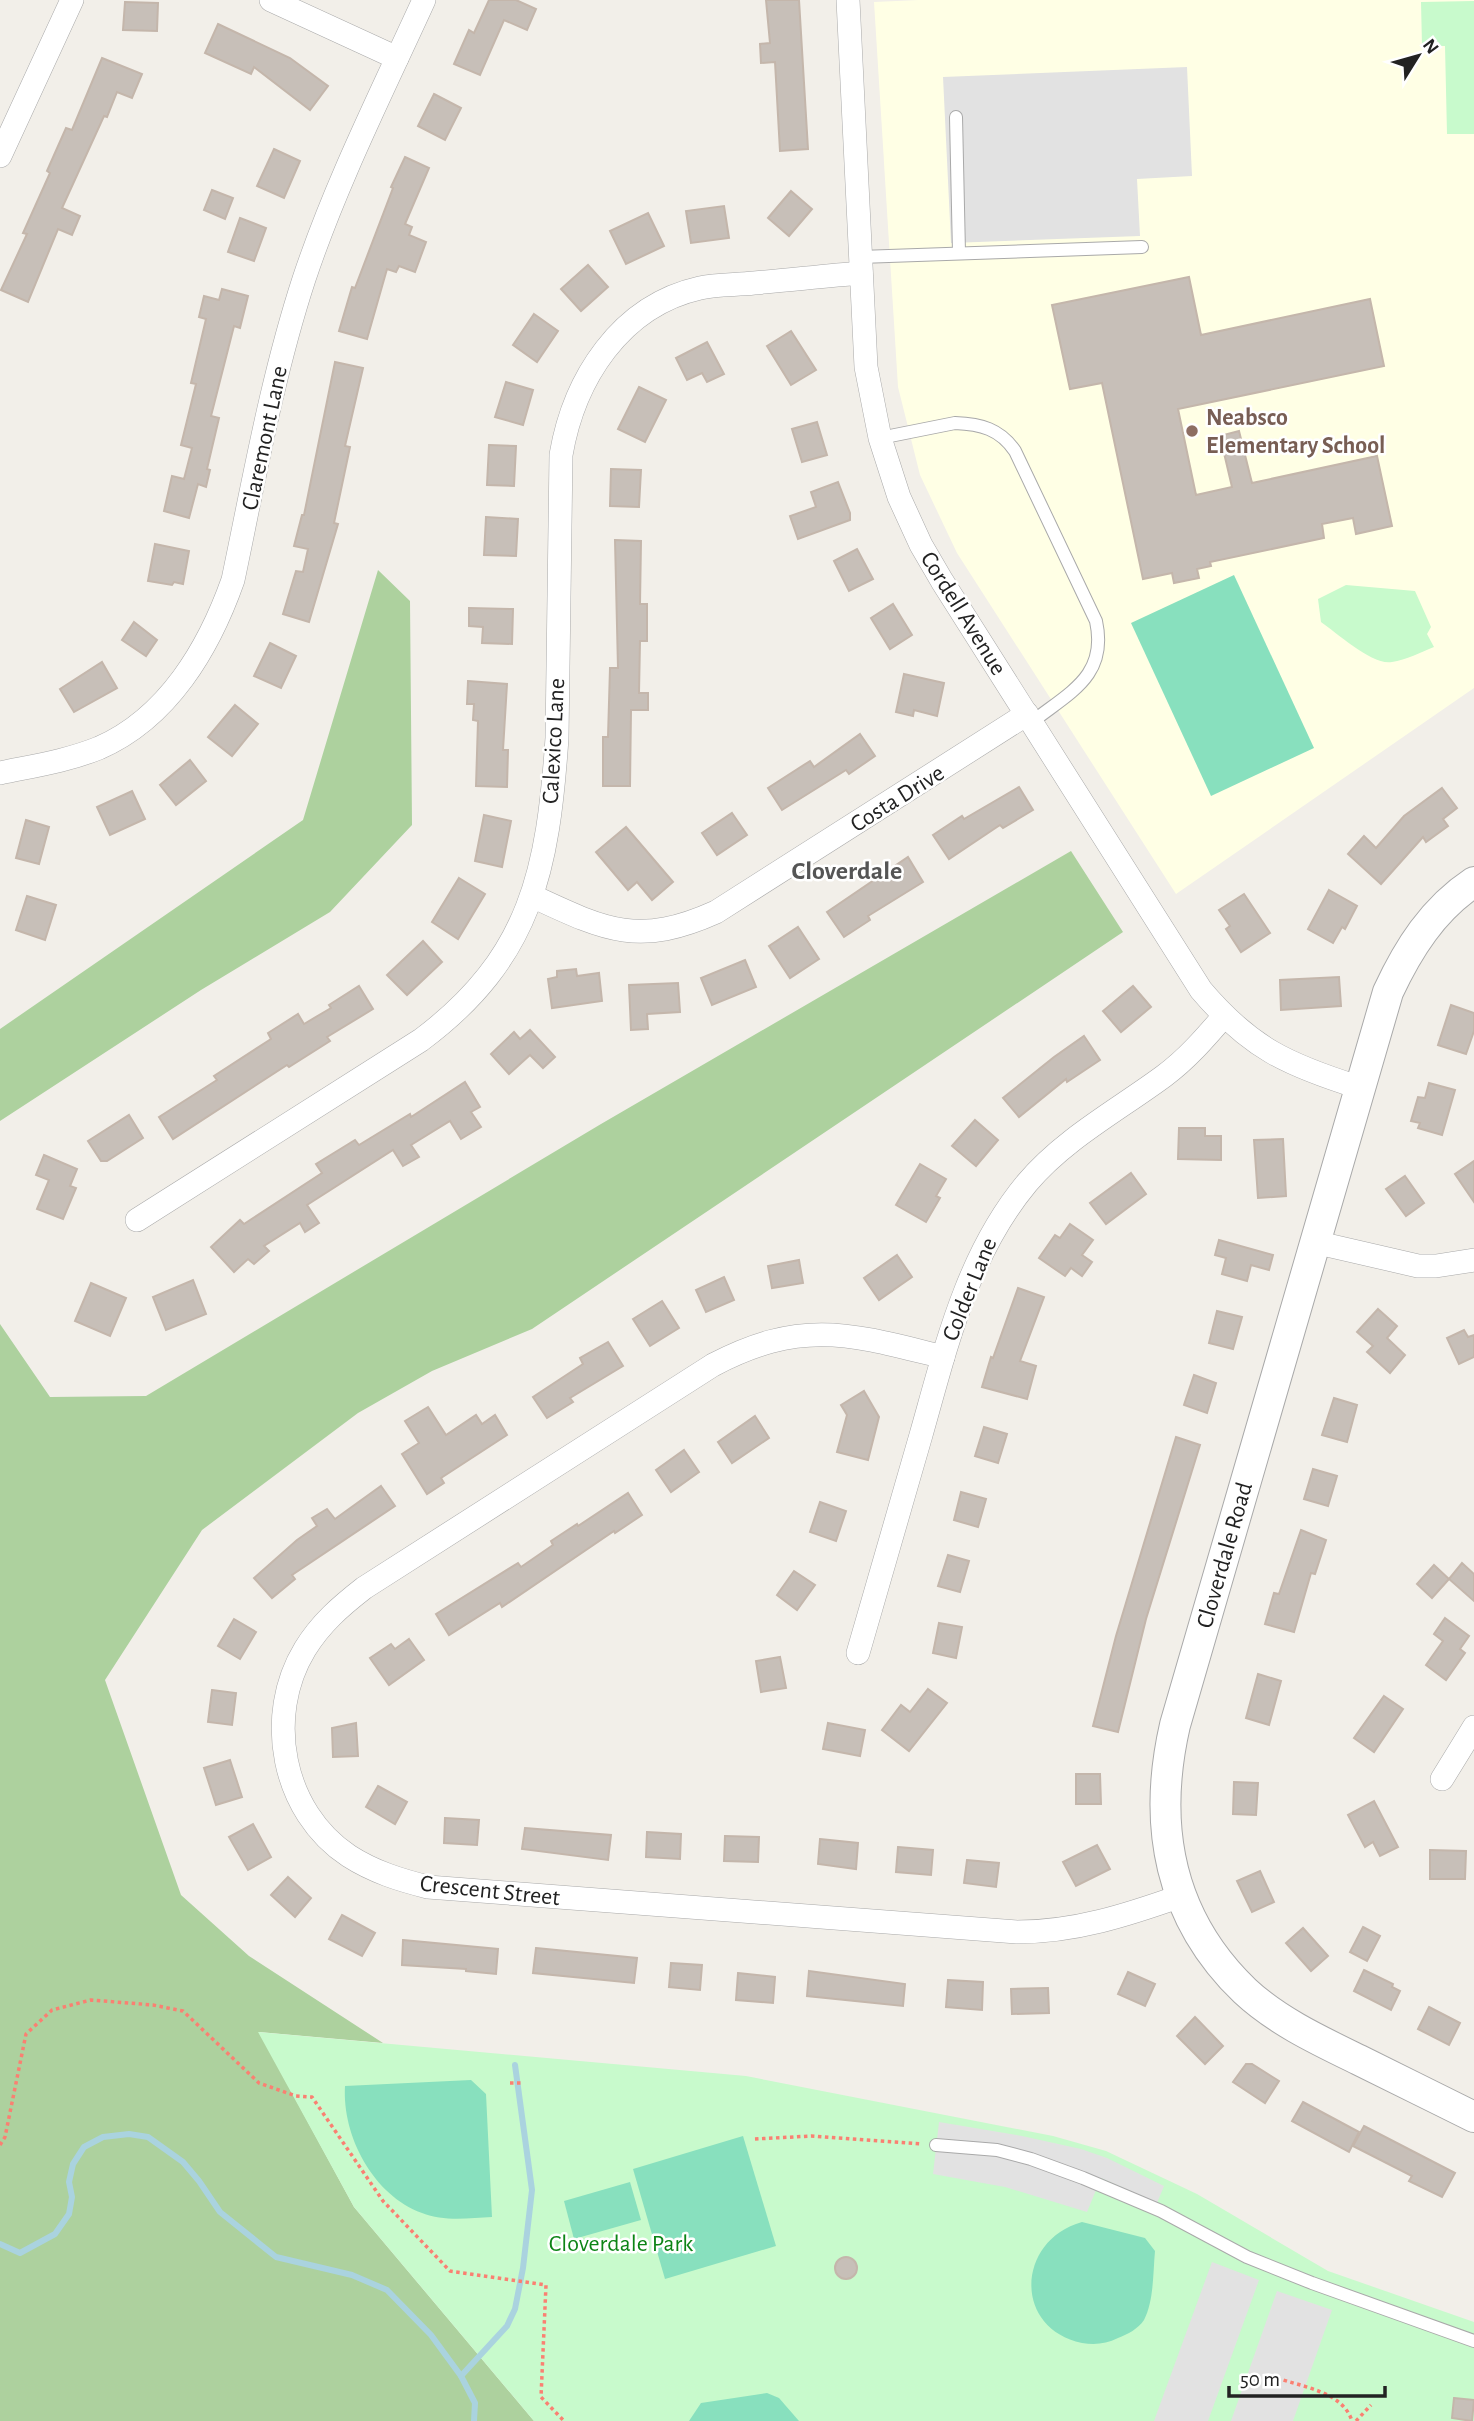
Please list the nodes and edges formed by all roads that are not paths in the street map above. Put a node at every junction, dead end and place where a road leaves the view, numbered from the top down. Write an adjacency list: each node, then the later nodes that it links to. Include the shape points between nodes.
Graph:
1 (72, 0): 7 (street)
2 (271, 0): 5 (street)
3 (424, 0): 5 (street, Claremont Lane)
4 (848, 0): 10 (street, Cordell Avenue)
5 (397, 58): 13 (street, Claremont Lane, via 330,208 304,280 282,354 233,580 205,647 165,699 120,736 69,759)
6 (956, 117): 9 (lane)
7 (0, 156)
8 (1142, 247): 9 (lane)
9 (959, 253): 10 (lane)
10 (860, 265): 11 (street, Cordell Avenue, via 866,367); 15 (street, Calexico Lane, via 675,296 628,324 587,377 569,419 561,455 554,784)
11 (880, 438): 12 (street, Cordell Avenue, via 921,545); 12 (lane, via 968,423 1000,434 1015,451 1100,637 1098,658 1088,676)
12 (1030, 718): 15 (street, Costa Drive, via 716,912 687,925 635,932 609,928); 16 (street, Cordell Avenue, via 1201,990)
13 (0, 773)
14 (1474, 882): 17 (street, Cloverdale Road, via 1443,907 1405,956 1388,992)
15 (532, 896): 18 (street, Calexico Lane, via 498,964 450,1018)
16 (1224, 1016): 17 (street, Cordell Avenue, via 1270,1053); 21 (street, Colder Lane, via 1181,1062 1070,1143 1027,1183 984,1245)
17 (1359, 1087): 19 (street, Cloverdale Road)
18 (137, 1220)
19 (1314, 1242): 20 (street, via 1418,1266); 25 (street, Cloverdale Road, via 1167,1761 1166,1834)
20 (1474, 1260)
21 (943, 1357): 22 (street, Colder Lane); 25 (street, Crescent Street, via 832,1334 767,1341 736,1353 364,1588 321,1626 292,1679 283,1720 283,1748 298,1796 312,1820 347,1855 385,1875 428,1887 1017,1932 1100,1923)
22 (858, 1653)
23 (1474, 1727): 24 (street)
24 (1442, 1779)
25 (1181, 1896): 26 (street, Cloverdale Road, via 1221,1963 1256,1999 1318,2040)
26 (1474, 2118)
27 (936, 2145): 28 (lane, via 997,2150 1071,2173 1161,2211 1247,2257)
28 (1474, 2341)

